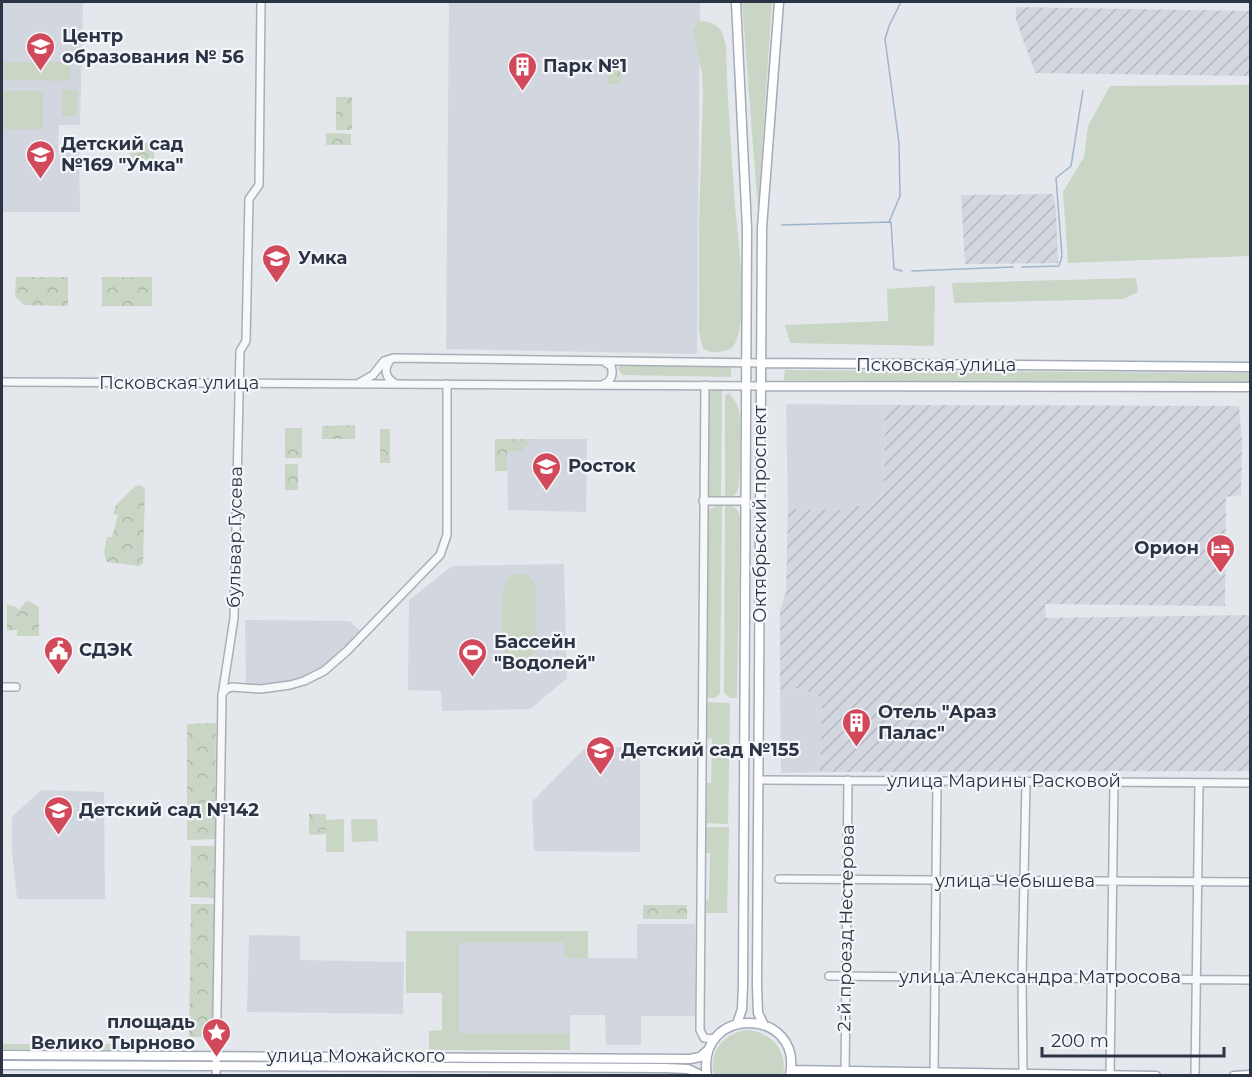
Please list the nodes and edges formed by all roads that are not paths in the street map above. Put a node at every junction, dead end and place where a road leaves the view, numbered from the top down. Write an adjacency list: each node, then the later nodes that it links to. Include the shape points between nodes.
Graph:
1 (261, 2): 11 (street, бульвар Гусева, via 259,185 249,199 246,341 240,351)
2 (736, 2): 7 (main road, Октябрьский проспект, via 747,228)
3 (779, 2): 8 (main road, Октябрьский проспект, via 762,228)
4 (393, 358): 5 (street, Псковская улица); 12 (street); 13 (street, via 387,363 386,372)
5 (603, 361): 6 (street, Псковская улица); 15 (street, via 610,365 612,374)
6 (621, 361): 7 (street, Псковская улица); 16 (street, via 614,376)
7 (746, 363): 8 (street, Псковская улица); 18 (main road, Октябрьский проспект)
8 (761, 363): 9 (main road, Псковская улица); 19 (main road, Октябрьский проспект)
9 (1251, 367)
10 (2, 382): 11 (street, Псковская улица)
11 (239, 383): 12 (street, Псковская улица); 25 (street, бульвар Гусева, via 234,618)
12 (357, 384): 13 (street, Псковская улица)
13 (396, 384): 14 (street, Псковская улица)
14 (447, 384): 15 (street, Псковская улица); 25 (street, via 447,535 440,555 324,671 281,687 230,687)
15 (601, 385): 16 (street, Псковская улица)
16 (625, 385): 17 (street, Псковская улица)
17 (705, 385): 18 (street, Псковская улица); 21 (street)
18 (746, 386): 19 (street, Псковская улица); 22 (main road, Октябрьский проспект)
19 (761, 386): 20 (main road, Псковская улица); 26 (main road, Октябрьский проспект)
20 (1251, 387)
21 (703, 501): 22 (street); 49 (street, via 700,1015 702,1035 708,1040)
22 (746, 501): 47 (main road, Октябрьский проспект, via 742,1013)
23 (2, 687): 24 (street)
24 (16, 687)
25 (222, 696): 52 (street, бульвар Гусева)
26 (758, 780): 27 (street, улица Марины Расковой); 48 (main road, Октябрьский проспект, via 757,985 758,1011)
27 (848, 780): 28 (street, улица Марины Расковой); 34 (street, 2-й проезд Нестерова)
28 (937, 781): 29 (street, улица Марины Расковой); 35 (street)
29 (1026, 782): 30 (street, улица Марины Расковой); 36 (street)
30 (1114, 782): 31 (street, улица Марины Расковой); 37 (street)
31 (1199, 783): 32 (street, улица Марины Расковой); 39 (street)
32 (1251, 783)
33 (779, 879): 34 (street, улица Чебышева)
34 (846, 880): 35 (street, улица Чебышева); 40 (street, 2-й проезд Нестерова)
35 (935, 880): 36 (street, улица Чебышева); 42 (street)
36 (1024, 882): 37 (street, улица Чебышева); 43 (street)
37 (1113, 882): 39 (street, улица Чебышева); 44 (street)
38 (1251, 882): 39 (street, улица Чебышева)
39 (1197, 883): 45 (street)
40 (846, 975): 41 (street, улица Александра Матросова); 42 (street, улица Александра Матросова); 56 (street, 2-й проезд Нестерова)
41 (829, 976)
42 (935, 977): 43 (street, улица Александра Матросова); 57 (street)
43 (1022, 977): 44 (street, улица Александра Матросова); 58 (street)
44 (1112, 978): 45 (street, улица Александра Матросова); 59 (street)
45 (1196, 979): 46 (street, улица Александра Матросова); 63 (street)
46 (1251, 980)
47 (737, 1024): 48 (main road); 49 (main road)
48 (764, 1025): 55 (main road, via 786,1045)
49 (715, 1039): 50 (main road)
50 (708, 1050): 52 (main road, улица Можайского, via 698,1058 681,1059); 61 (main road)
51 (2, 1055): 52 (main road, улица Можайского)
52 (216, 1056): 54 (street, бульвар Гусева)
53 (2, 1065): 54 (main road, улица Можайского)
54 (216, 1071): 61 (main road, улица Можайского, via 665,1068 692,1070)
55 (790, 1073): 56 (main road)
56 (845, 1074): 57 (main road)
57 (934, 1074): 58 (main road)
58 (1023, 1075): 59 (main road)
59 (1110, 1075): 62 (main road)
60 (1251, 1075): 64 (main road)
61 (705, 1076)
62 (1156, 1076)
63 (1195, 1076)
64 (1234, 1076)

